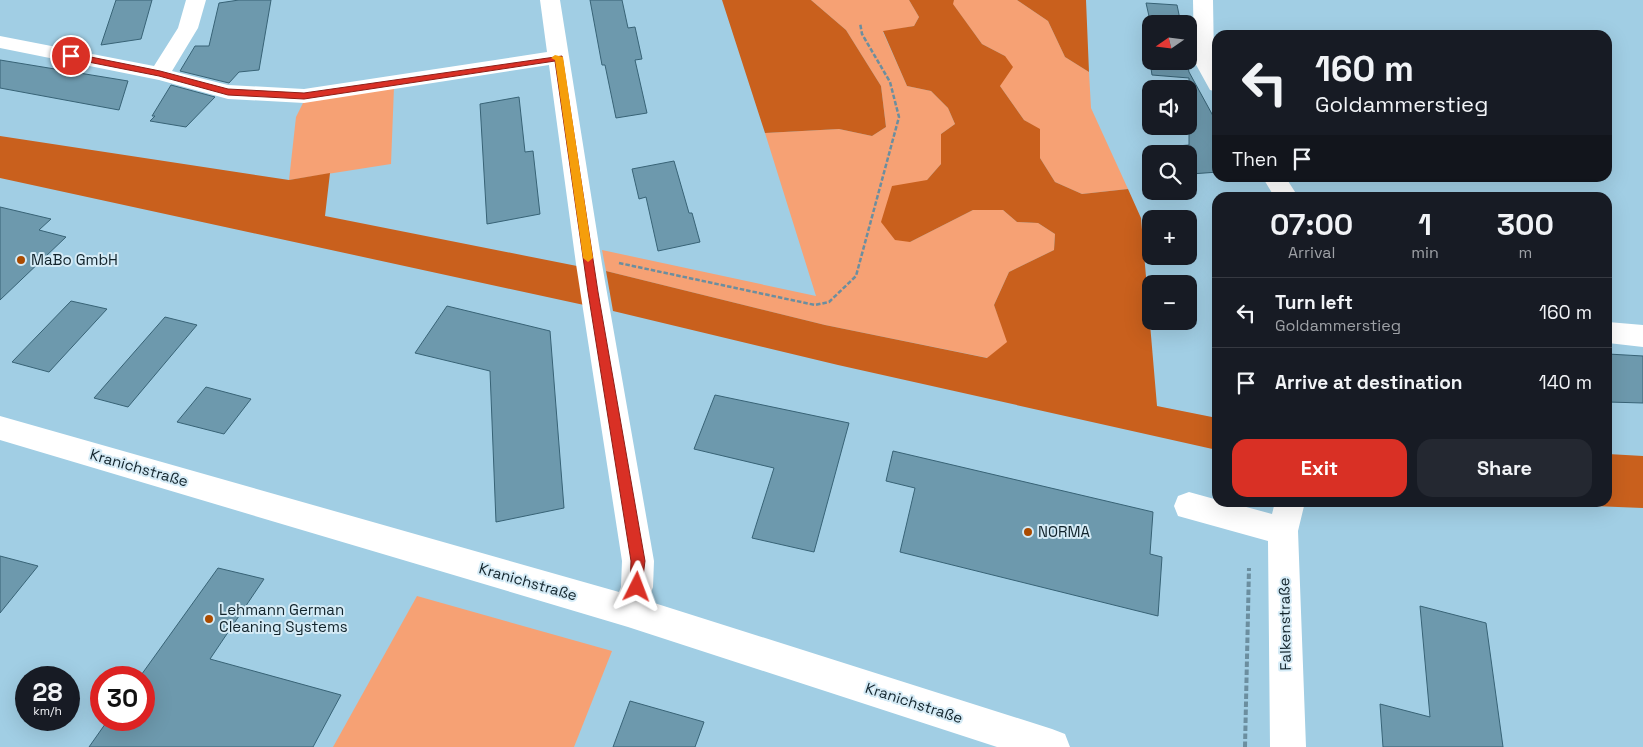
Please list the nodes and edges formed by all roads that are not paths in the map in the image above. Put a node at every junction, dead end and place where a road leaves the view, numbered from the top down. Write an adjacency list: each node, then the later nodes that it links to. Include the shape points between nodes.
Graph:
1 (196, 0): 6 (street, via 188,28)
2 (550, 0): 5 (street)
3 (1203, 0): 7 (street, via 1204,61)
4 (0, 42): 6 (street)
5 (559, 57): 6 (street, via 304,96 228,92); 13 (street, via 638,561 637,587)
6 (160, 74)
7 (1212, 75)
8 (1612, 333): 9 (street)
9 (1643, 336)
10 (0, 428): 13 (street, Kranichstraße)
11 (1189, 506): 12 (street, via 1250,523)
12 (1287, 517): 15 (street, Falkenstraße)
13 (628, 611): 14 (street, Kranichstraße)
14 (1052, 747)
15 (1288, 747)

